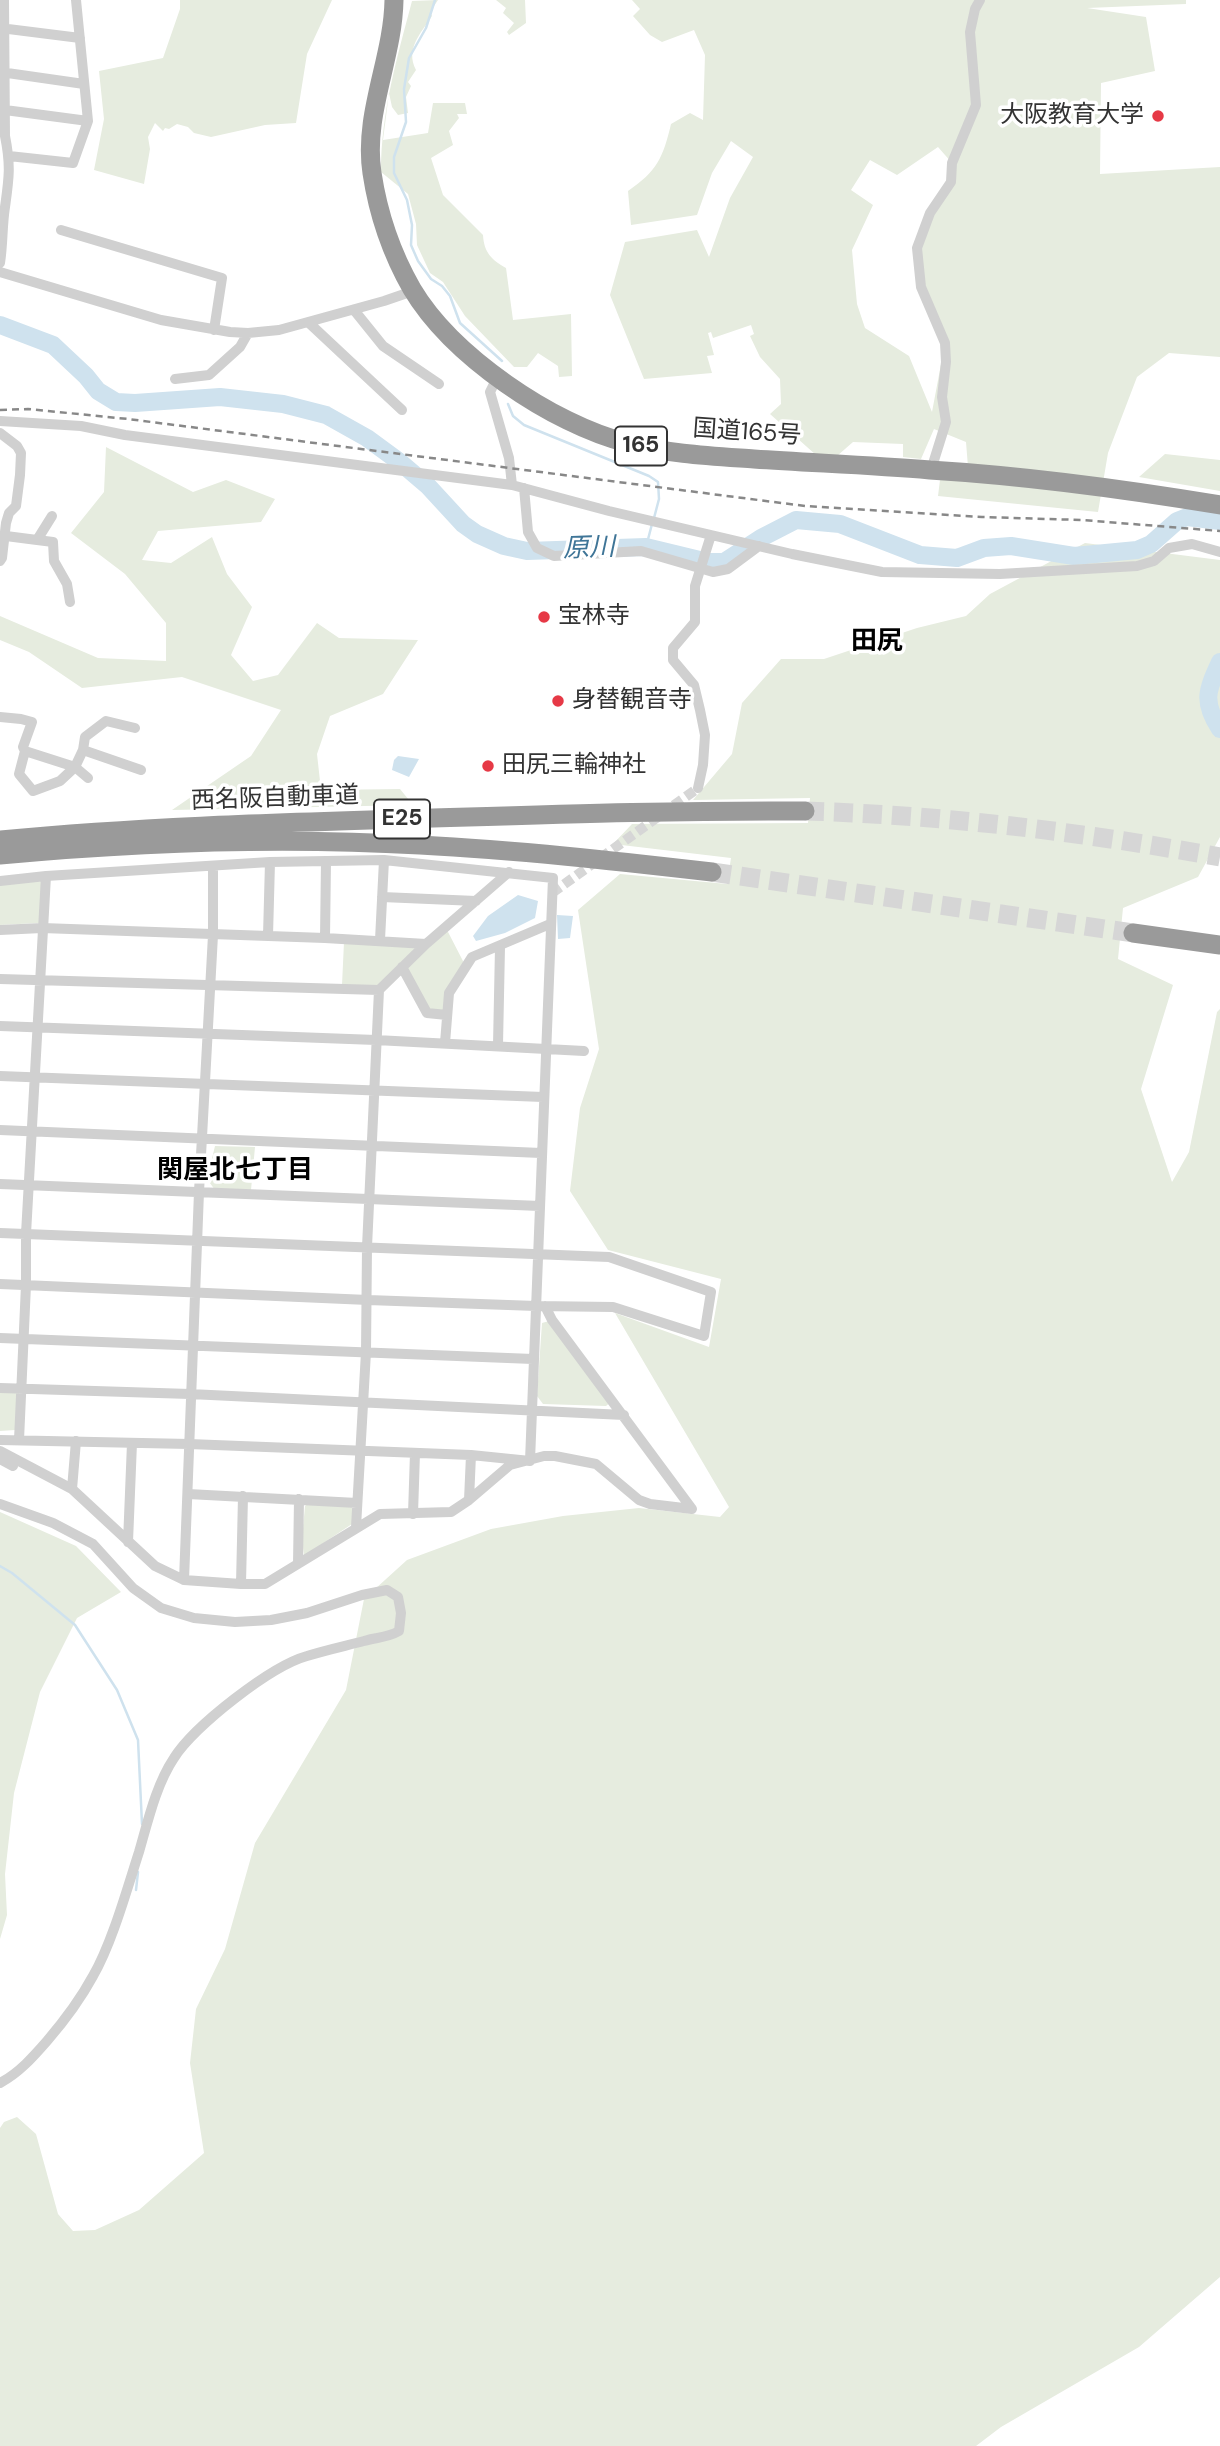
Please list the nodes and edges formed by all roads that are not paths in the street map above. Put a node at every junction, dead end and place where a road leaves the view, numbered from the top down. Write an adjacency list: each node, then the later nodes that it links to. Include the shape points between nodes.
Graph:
1 (4, 0): 5 (street)
2 (76, 0): 6 (street)
3 (980, 0): 26 (street, via 970,32 976,105 952,163 951,182 930,213 917,248 921,287 945,343 942,397 946,422)
4 (396, 4): 15 (highway, 国道165号 / 165, via 373,108 372,171 394,253)
5 (2, 28): 6 (street); 7 (street)
6 (80, 38): 8 (street)
7 (2, 72): 8 (street); 9 (street)
8 (84, 84): 10 (street)
9 (5, 110): 10 (street); 11 (street)
10 (88, 121): 11 (street, via 73,163)
11 (9, 156): 13 (street)
12 (61, 230): 18 (street, via 222,278)
13 (0, 263)
14 (0, 272): 18 (street, via 161,320)
15 (413, 290): 16 (street); 20 (highway, 国道165号 / 165, via 444,329)
16 (354, 310): 17 (street); 22 (street, via 383,346)
17 (308, 322): 19 (street); 23 (street)
18 (214, 330): 19 (street)
19 (248, 333): 21 (street, via 240,347 209,375)
20 (498, 376): 26 (highway, 国道165号 / 165, via 543,408 629,444 715,456); 27 (street, via 490,392)
21 (175, 379)
22 (439, 384)
23 (402, 410)
24 (0, 421): 27 (street, via 81,426)
25 (0, 433): 32 (street, via 21,453 16,506 9,513)
26 (931, 470): 29 (highway, 国道165号 / 165, via 1118,488)
27 (512, 485): 28 (street)
28 (524, 488): 31 (street); 37 (street, via 528,532 537,548 554,556 640,551)
29 (1220, 505)
30 (52, 516): 33 (street)
31 (711, 534): 34 (street); 37 (street)
32 (6, 536): 33 (street); 36 (street)
33 (37, 540): 38 (street, via 53,542 54,561 67,584)
34 (759, 546): 35 (street, via 882,572 948,574 1138,566 1154,561 1169,548 1192,544); 37 (street, via 728,569 713,572)
35 (1220, 552)
36 (0, 561)
37 (700, 568): 46 (street, via 695,622 673,648 673,660 694,685 705,735)
38 (70, 602)
39 (0, 717): 42 (street, via 32,722)
40 (135, 728): 41 (street, via 107,721 85,737)
41 (83, 750): 43 (street); 44 (street)
42 (25, 751): 43 (street); 43 (street, via 19,774 33,792 60,781)
43 (75, 767): 45 (street)
44 (141, 769)
45 (88, 778)
46 (698, 788)
47 (804, 811): 48 (highway, 西名阪自動車道 / E25, via 636,811 270,823)
48 (0, 840)
49 (0, 855): 55 (highway, 西名阪自動車道 / E25, via 230,842 346,842 496,849)
50 (384, 860): 51 (street); 54 (street); 58 (street)
51 (326, 861): 52 (street); 66 (street)
52 (270, 862): 53 (street); 65 (street)
53 (212, 866): 56 (street); 64 (street)
54 (509, 872): 59 (street); 60 (street, via 553,878)
55 (712, 872)
56 (46, 876): 57 (street); 61 (street)
57 (0, 881)
58 (382, 897): 59 (street); 67 (street)
59 (476, 901): 68 (street)
60 (550, 924): 70 (street); 83 (street)
61 (43, 928): 62 (street); 64 (street); 73 (street)
62 (0, 930)
63 (1133, 933): 69 (highway)
64 (212, 935): 65 (street); 74 (street)
65 (268, 936): 66 (street)
66 (326, 938): 67 (street)
67 (380, 940): 68 (street)
68 (426, 944): 71 (street)
69 (1220, 945)
70 (500, 947): 76 (street, via 472,957 449,993); 82 (street)
71 (402, 967): 75 (street); 76 (street, via 427,1013)
72 (0, 979): 73 (street)
73 (40, 980): 74 (street); 78 (street)
74 (210, 985): 75 (street); 79 (street)
75 (379, 990): 80 (street)
76 (447, 1015): 81 (street)
77 (0, 1026): 78 (street)
78 (37, 1028): 79 (street); 86 (street)
79 (208, 1034): 80 (street); 87 (street)
80 (376, 1040): 81 (street); 88 (street)
81 (445, 1043): 82 (street)
82 (498, 1045): 83 (street)
83 (546, 1047): 84 (street); 89 (street)
84 (584, 1051)
85 (0, 1076): 86 (street)
86 (35, 1077): 87 (street); 91 (street)
87 (205, 1084): 88 (street); 92 (street)
88 (374, 1092): 89 (street); 93 (street)
89 (543, 1097): 94 (street)
90 (0, 1130): 91 (street)
91 (33, 1133): 92 (street); 96 (street)
92 (202, 1140): 93 (street); 97 (street)
93 (372, 1145): 94 (street); 98 (street)
94 (541, 1153): 99 (street)
95 (0, 1184): 96 (street)
96 (29, 1185): 97 (street); 101 (street)
97 (199, 1192): 98 (street); 102 (street)
98 (370, 1198): 99 (street); 103 (street)
99 (540, 1206): 104 (street)
100 (0, 1233): 101 (street)
101 (26, 1234): 102 (street); 106 (street)
102 (197, 1242): 103 (street); 107 (street)
103 (368, 1247): 104 (street); 108 (street)
104 (538, 1255): 109 (street); 109 (street, via 610,1257 711,1292 704,1336 612,1307)
105 (0, 1284): 106 (street)
106 (26, 1285): 107 (street); 111 (street)
107 (196, 1293): 108 (street); 112 (street)
108 (368, 1300): 109 (street); 113 (street)
109 (541, 1306): 114 (street); 120 (street)
110 (0, 1338): 111 (street)
111 (24, 1339): 112 (street); 116 (street)
112 (194, 1345): 113 (street); 117 (street)
113 (366, 1352): 114 (street); 118 (street)
114 (533, 1359): 119 (street)
115 (0, 1388): 116 (street)
116 (22, 1389): 117 (street); 122 (street)
117 (190, 1394): 118 (street); 125 (street)
118 (363, 1403): 119 (street); 127 (street)
119 (532, 1411): 120 (street); 131 (street)
120 (624, 1415): 131 (street, via 692,1509 639,1500 596,1464 581,1459 544,1456)
121 (0, 1440): 122 (street)
122 (19, 1440): 123 (street)
123 (76, 1441): 124 (street); 133 (street)
124 (132, 1443): 125 (street); 142 (street)
125 (190, 1444): 127 (street); 134 (street)
126 (0, 1451): 133 (street)
127 (359, 1451): 128 (street); 138 (street)
128 (415, 1453): 129 (street); 140 (street)
129 (471, 1455): 131 (street); 137 (street)
130 (0, 1459): 132 (street)
131 (530, 1461): 137 (street, via 510,1465)
132 (13, 1466)
133 (72, 1489): 142 (street)
134 (187, 1494): 135 (street); 144 (street)
135 (243, 1496): 136 (street); 145 (street)
136 (299, 1499): 138 (street); 143 (street)
137 (469, 1500): 140 (street, via 451,1512)
138 (357, 1503): 141 (street)
139 (0, 1504): 146 (street, via 93,1544 133,1588 161,1608 194,1618 271,1620 387,1590 397,1597 401,1613 399,1631 387,1637 304,1657 277,1669 195,1734 174,1757 95,1974 71,2013 13,2076)
140 (413, 1514): 141 (street, via 380,1514)
141 (356, 1527): 143 (street)
142 (128, 1542): 144 (street, via 155,1566)
143 (298, 1564): 145 (street, via 265,1584)
144 (184, 1580): 145 (street)
145 (241, 1584)
146 (0, 2083)

